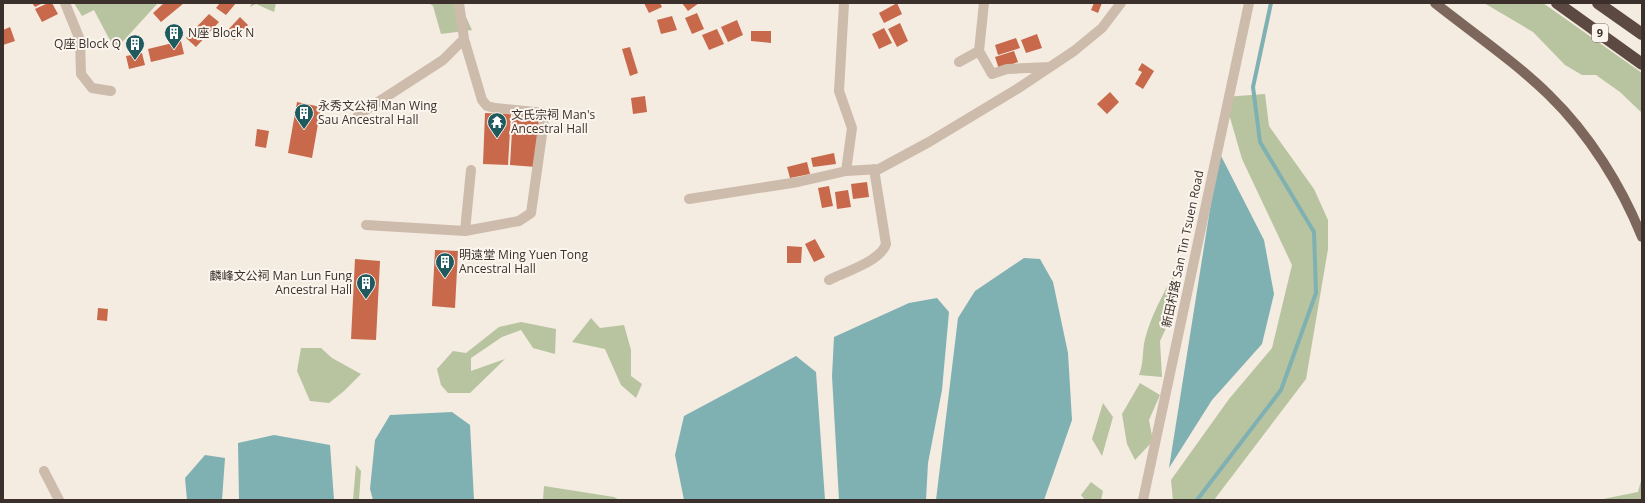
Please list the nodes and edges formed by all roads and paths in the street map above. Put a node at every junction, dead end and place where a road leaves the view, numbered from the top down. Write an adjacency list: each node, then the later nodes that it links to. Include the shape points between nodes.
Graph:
1 (65, 3): 16 (street, via 80,40 81,74 92,88)
2 (459, 3): 11 (street)
3 (844, 3): 20 (street, via 839,91 852,128)
4 (984, 3): 12 (street)
5 (1121, 3): 15 (street, via 1089,40)
6 (1249, 3): 28 (street, 新田村路 San Tin Tsuen Road)
7 (1435, 3): 24 (main road, via 1526,74 1559,106 1609,172 1626,200)
8 (1557, 3): 14 (highway, 9)
9 (1598, 3): 10 (highway, 9)
10 (1642, 34)
11 (464, 39): 17 (street, via 443,60); 23 (street, via 479,93 487,106 546,113 531,213 519,221)
12 (979, 51): 13 (street); 15 (street, via 992,74 1007,68)
13 (959, 62)
14 (1642, 64)
15 (1050, 68): 18 (street, via 929,142 879,169)
16 (111, 92)
17 (358, 115)
18 (874, 169): 20 (street); 25 (street, via 886,244 884,251 877,257)
19 (470, 170): 23 (street)
20 (846, 171): 21 (street, via 798,182)
21 (690, 199)
22 (366, 225): 23 (street)
23 (465, 231)
24 (1642, 237)
25 (829, 280)
26 (44, 471): 27 (street)
27 (59, 500)
28 (1143, 500)

